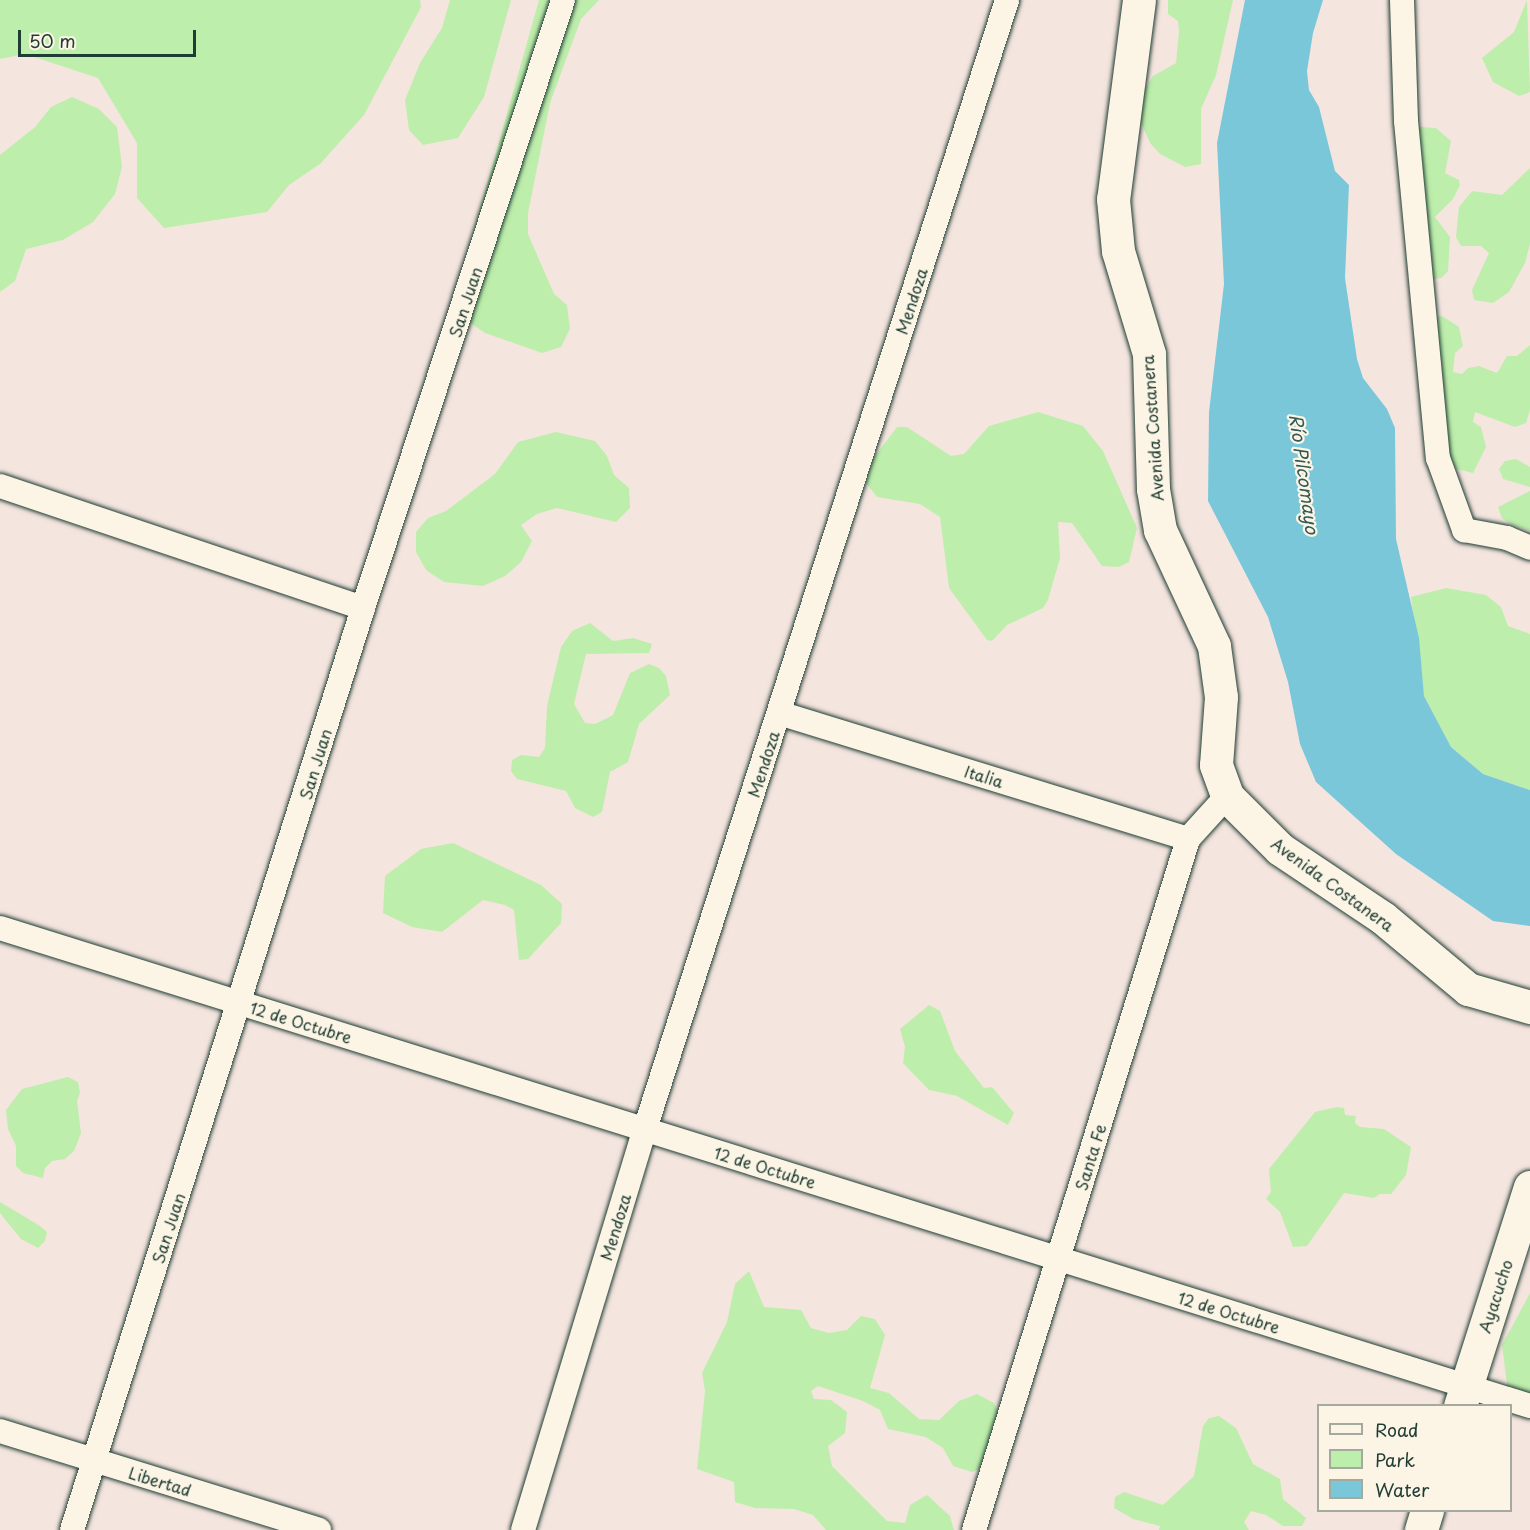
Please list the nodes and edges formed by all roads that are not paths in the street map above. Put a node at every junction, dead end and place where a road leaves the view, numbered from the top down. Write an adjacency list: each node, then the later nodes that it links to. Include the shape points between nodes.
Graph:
1 (563, 0): 7 (street, San Juan)
2 (1007, 0): 8 (street, Mendoza)
3 (1139, 0): 9 (street, Avenida Costanera, via 1113,199 1118,251 1149,354 1153,489 1161,530 1214,646 1221,697 1215,765)
4 (1402, 0): 6 (street, via 1406,121 1438,458 1464,530 1507,538)
5 (0, 486): 7 (street)
6 (1530, 548)
7 (363, 608): 12 (street, San Juan)
8 (779, 713): 10 (street, Italia); 14 (street, Mendoza)
9 (1227, 796): 10 (street, Santa Fe); 13 (street, Avenida Costanera, via 1280,849 1383,918 1468,989)
10 (1188, 839): 16 (street, Santa Fe)
11 (0, 928): 12 (street, 12 de Octubre)
12 (240, 1003): 14 (street, 12 de Octubre); 20 (street, San Juan)
13 (1530, 1007)
14 (645, 1129): 16 (street, 12 de Octubre); 24 (street, Mendoza)
15 (1530, 1187): 17 (street, Ayacucho)
16 (1058, 1258): 17 (street, 12 de Octubre); 25 (street, Santa Fe)
17 (1463, 1396): 18 (street, 12 de Octubre)
18 (1530, 1406)
19 (0, 1431): 20 (street, Libertad)
20 (94, 1460): 22 (street, San Juan); 23 (street, Libertad)
21 (1426, 1512): 26 (street)
22 (72, 1530)
23 (319, 1530)
24 (523, 1530)
25 (974, 1530)
26 (1421, 1530)

